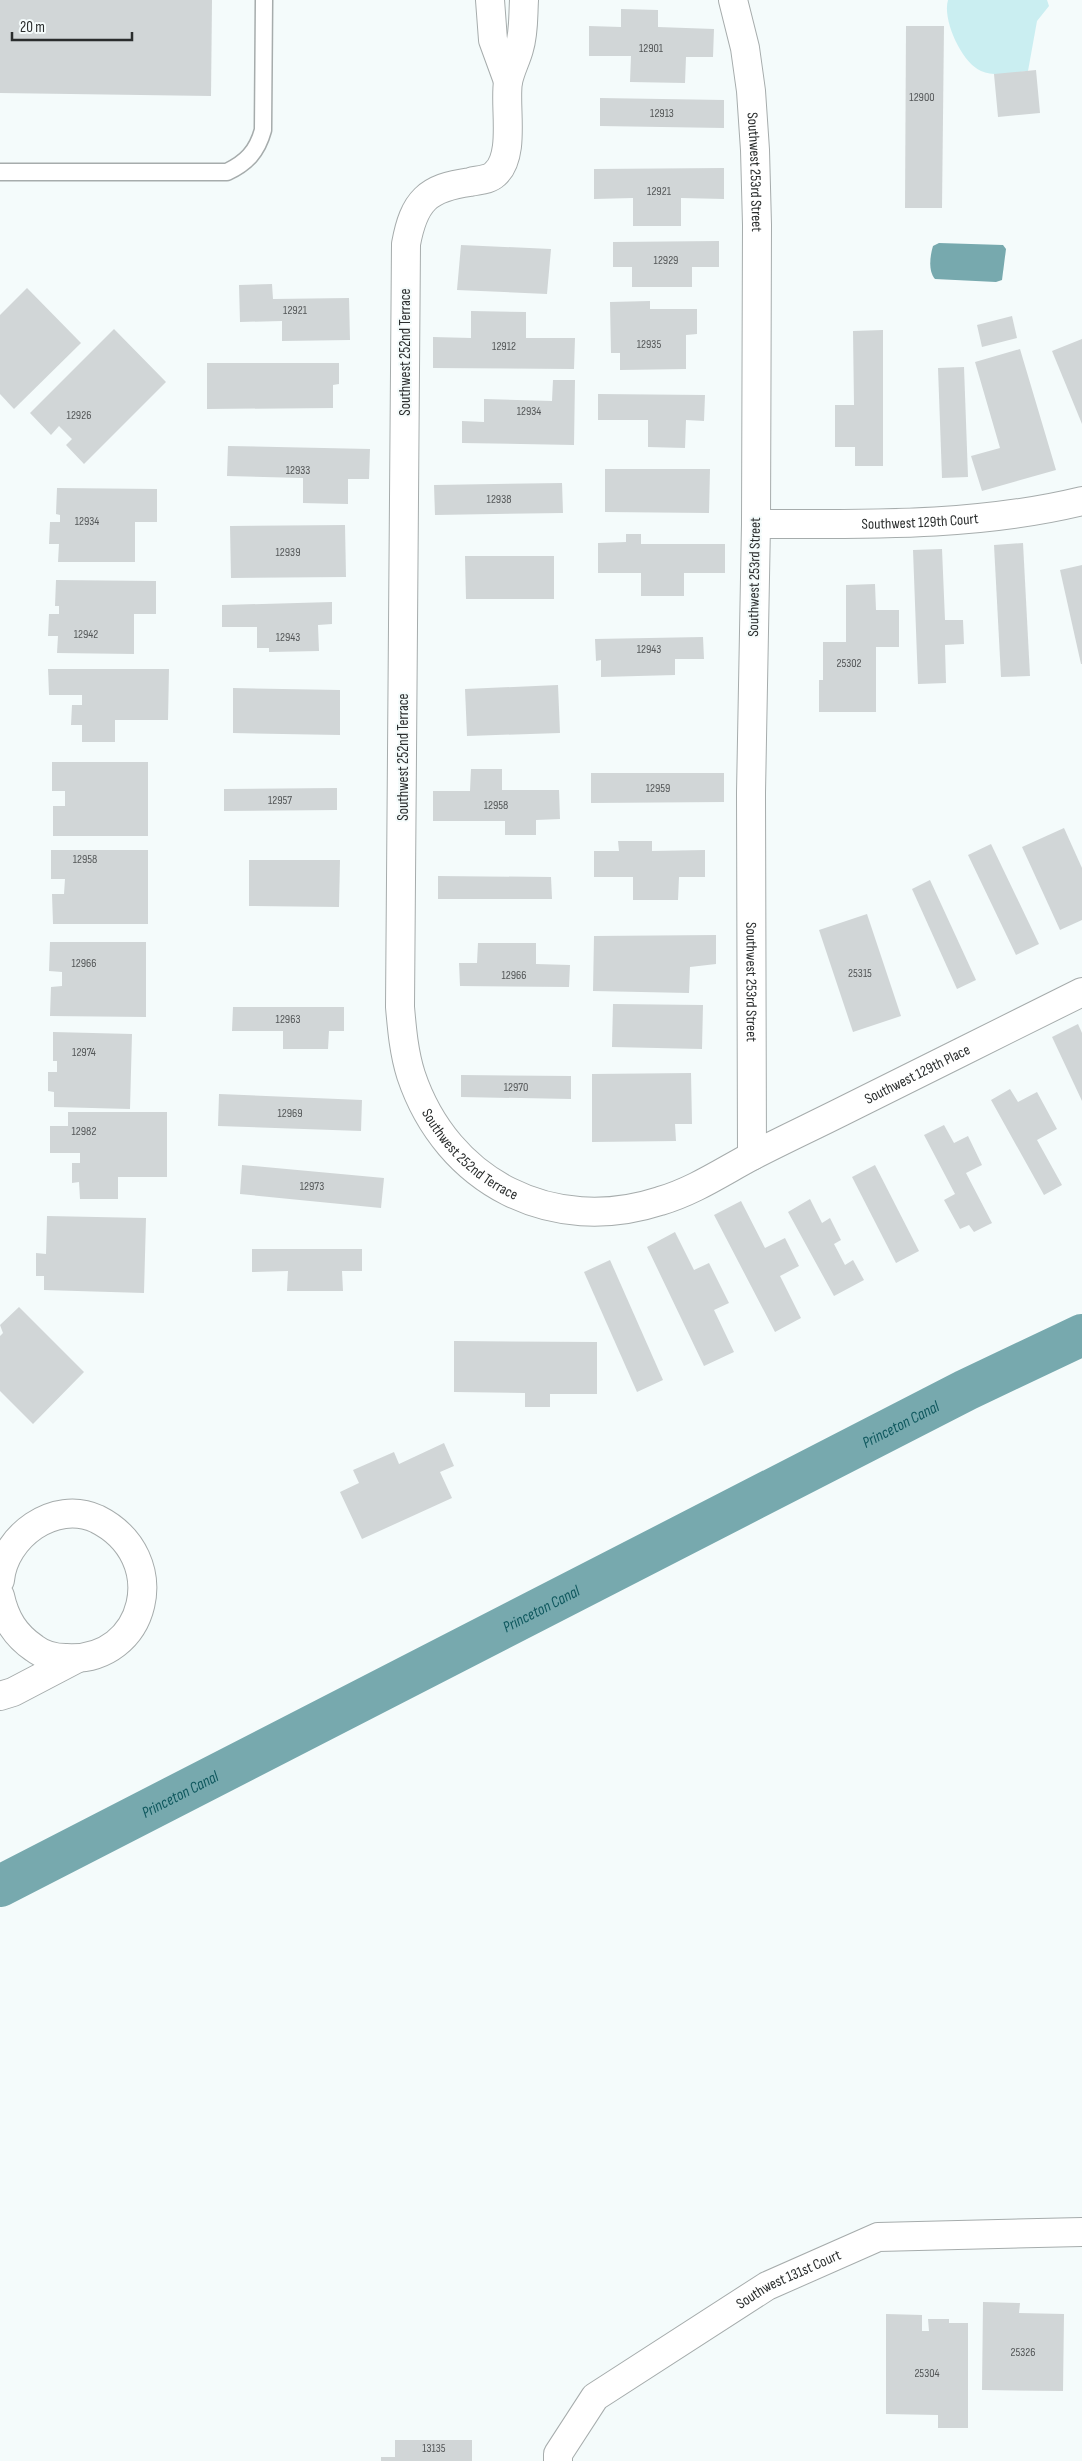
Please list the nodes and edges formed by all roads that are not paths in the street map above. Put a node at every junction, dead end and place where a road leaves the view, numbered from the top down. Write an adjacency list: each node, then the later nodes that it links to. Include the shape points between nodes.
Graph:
1 (264, 0): 6 (lane, via 262,130 260,142 241,166 226,172)
2 (490, 0): 5 (street, Southwest 252nd Terrace, via 493,40)
3 (524, 0): 5 (street, Southwest 252nd Terrace, via 522,34)
4 (733, 0): 8 (street, Southwest 253rd Street, via 751,90 755,150)
5 (508, 82): 10 (street, Southwest 252nd Terrace, via 508,132 502,163 495,174 484,179 442,186 428,196 418,206 406,244 400,1007 409,1067 427,1110 445,1139 465,1162 518,1197 546,1207 594,1212 658,1202 689,1191)
6 (0, 172)
7 (1082, 501): 8 (street, Southwest 129th Court, via 988,518 919,524)
8 (756, 524): 10 (street, Southwest 253rd Street, via 751,792)
9 (1082, 992): 10 (street, Southwest 129th Place)
10 (752, 1156)
11 (0, 1580): 13 (street, via 8,1553 19,1537 35,1524 53,1517 73,1514 93,1517 126,1539 137,1556 142,1575 138,1615 113,1646 96,1655)
12 (1, 1611): 13 (street, via 25,1642 40,1652)
13 (76, 1659): 14 (street)
14 (0, 1696)
15 (1082, 2232): 16 (street, Southwest 131st Court, via 878,2237 767,2286 594,2397 558,2454)
16 (558, 2461)

